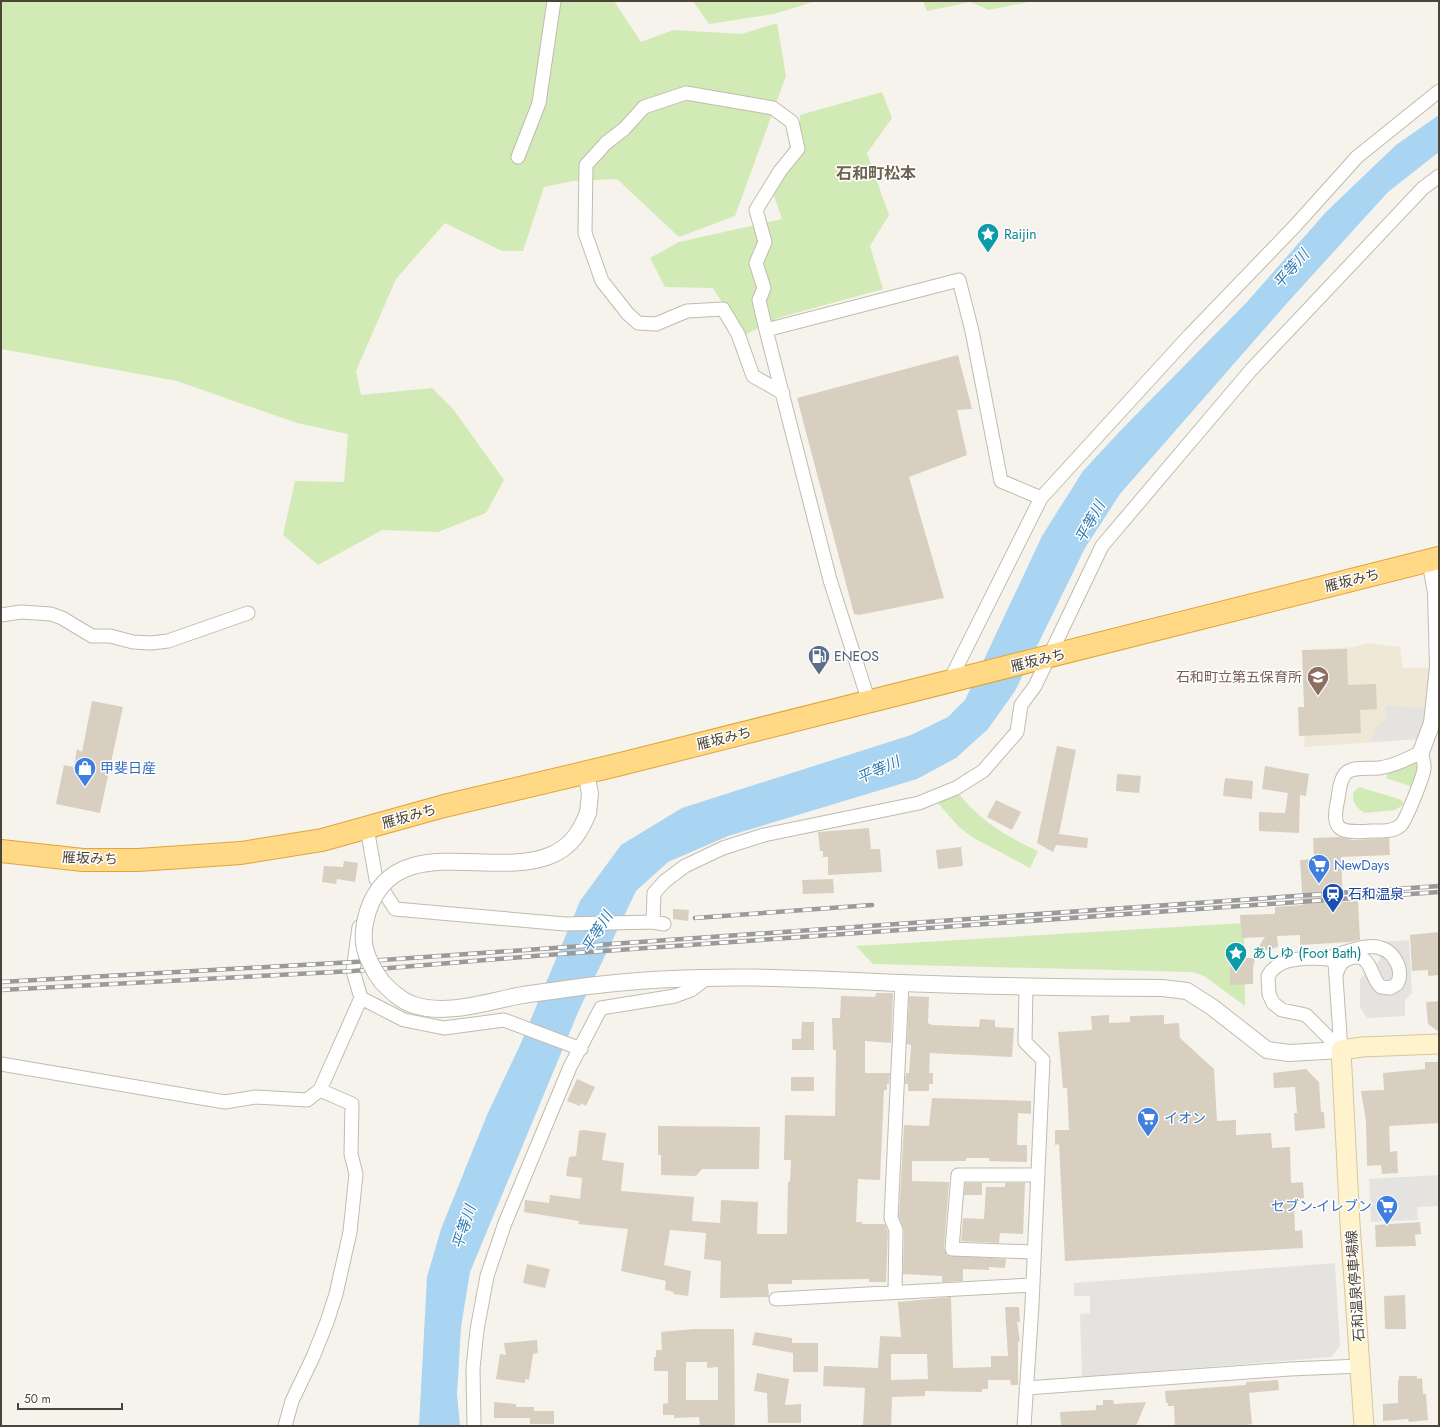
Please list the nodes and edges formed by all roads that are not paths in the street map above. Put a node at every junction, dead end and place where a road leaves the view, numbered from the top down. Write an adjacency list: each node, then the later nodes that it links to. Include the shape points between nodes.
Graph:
1 (554, 1): 3 (street, via 539,103)
2 (1439, 91): 7 (street, via 1357,157)
3 (518, 157)
4 (1439, 176): 11 (street, via 1423,188 1251,370 1102,546)
5 (766, 330): 6 (street); 6 (street, via 760,300 764,288 756,263 765,242 756,210 798,149 792,122 773,108 686,93 644,107 586,165 585,233 602,281 638,323 656,324 687,311 722,310 738,334 753,376); 7 (street, via 959,280 972,331 1001,481)
6 (783, 393): 13 (street, via 830,580)
7 (1041, 498): 12 (street)
8 (1435, 559): 11 (highway, 雁坂みち); 14 (street, via 1438,667 1432,723)
9 (248, 613): 10 (street, via 168,641 151,643 133,642 110,636 92,636 51,614 21,612)
10 (1, 615)
11 (1041, 659): 12 (highway, 雁坂みち); 18 (street, via 1034,686 1021,705 1017,732 983,771 956,788 919,803 764,835 700,858 675,873 654,893 659,923 565,924 395,910)
12 (953, 681): 13 (highway, 雁坂みち)
13 (868, 702): 15 (highway, 雁坂みち)
14 (1421, 752): 14 (street, via 1424,769 1406,819 1400,826 1391,830 1348,832 1340,827 1335,812 1341,781 1346,773 1352,770 1380,768)
15 (586, 772): 16 (highway, 雁坂みち, via 444,806); 20 (street, bridge, via 590,794 588,813 581,830 563,850 520,863 425,862 409,867 385,882 372,900 364,923 365,954 382,982 401,998 427,1008 464,1006 604,984)
16 (367, 828): 17 (highway, 雁坂みち, via 277,848 199,857 83,860); 18 (street)
17 (1, 851)
18 (376, 879): 24 (street, via 365,900 354,962 353,971)
19 (1326, 959): 21 (street, via 1335,963); 21 (street, via 1350,950 1378,947 1392,954 1400,970 1397,984 1390,988 1381,987 1376,983 1369,964 1355,957 1340,964); 27 (street, via 1296,959 1280,964 1268,976 1269,994 1273,1003 1282,1010 1300,1012 1310,1018)
20 (708, 977): 22 (street, via 782,977); 26 (street, via 691,990 675,996 601,1008)
21 (1336, 977): 27 (street)
22 (902, 983): 23 (street); 33 (street, via 891,1218 896,1230)
23 (1026, 986): 27 (street, via 1162,988 1187,991 1267,1050 1289,1053); 30 (street, via 1025,1042 1043,1060)
24 (360, 998): 26 (street, via 404,1020 444,1028 504,1020); 29 (street)
25 (1439, 1044): 27 (main road)
26 (576, 1047): 38 (street, via 486,1276 476,1330 473,1368)
27 (1341, 1050): 35 (main road, 石和温泉停車場線)
28 (1, 1064): 29 (street, via 225,1102 256,1097 307,1100)
29 (320, 1090): 37 (street, via 352,1104 351,1154 356,1174 350,1232 327,1322 292,1401)
30 (1038, 1175): 31 (street); 31 (street, via 958,1175 952,1249)
31 (1033, 1252): 32 (street)
32 (1032, 1285): 33 (street); 36 (street)
33 (895, 1292): 34 (street)
34 (776, 1299)
35 (1360, 1366): 36 (street, via 1298,1368); 40 (main road, 石和温泉停車場線)
36 (1026, 1388): 39 (street)
37 (285, 1426)
38 (474, 1426)
39 (1024, 1426)
40 (1364, 1426)

